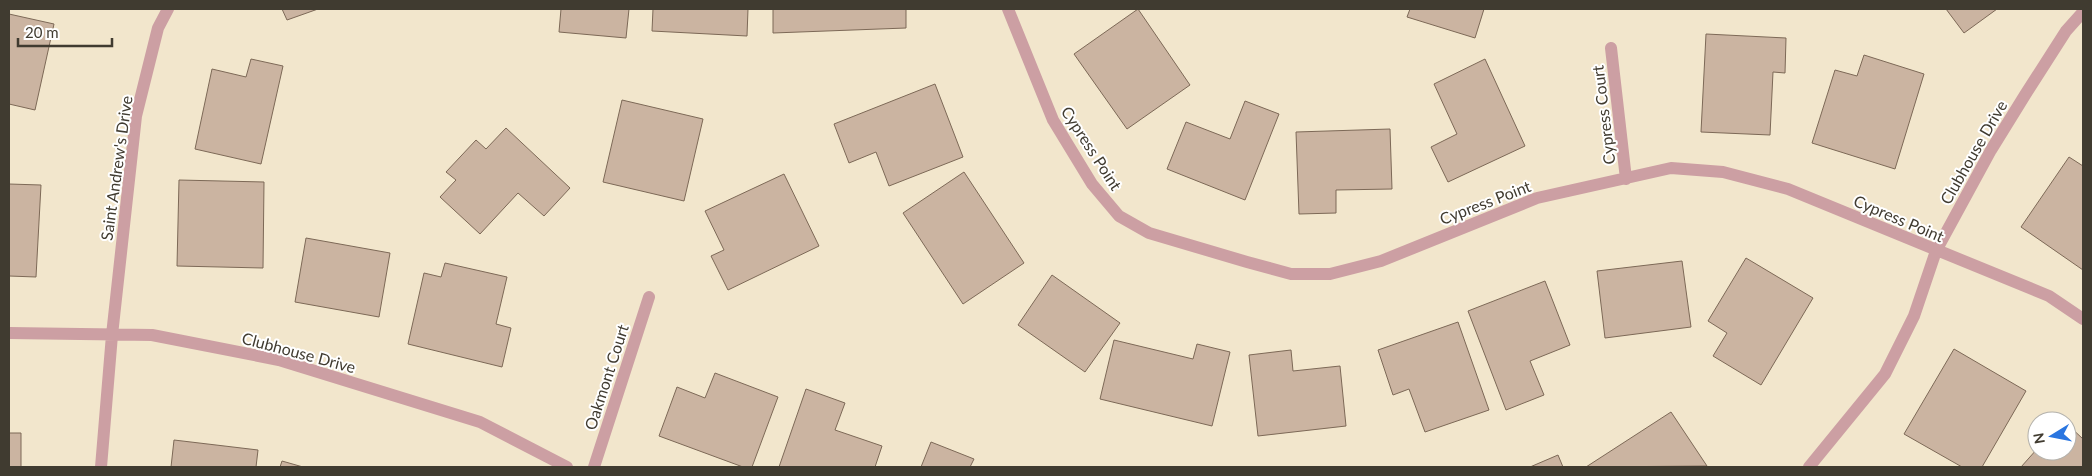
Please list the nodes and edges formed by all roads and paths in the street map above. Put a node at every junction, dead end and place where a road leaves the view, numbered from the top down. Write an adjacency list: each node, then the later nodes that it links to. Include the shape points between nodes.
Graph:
1 (168, 9): 10 (street, Saint Andrew's Drive, via 158,28 136,116)
2 (1008, 9): 5 (street, Cypress Point, via 1053,120 1092,184 1119,216 1149,233 1247,262 1291,274 1330,274 1381,261 1537,198)
3 (2083, 12): 6 (street, Clubhouse Drive, via 2066,31 1991,150)
4 (1611, 48): 5 (street, Cypress Court)
5 (1626, 179): 6 (street, Cypress Point, via 1671,168 1723,172 1788,189)
6 (1936, 251): 8 (street, Cypress Point, via 2049,296); 14 (street, Clubhouse Drive, via 1914,316 1885,374)
7 (649, 297): 13 (street, Oakmont Court)
8 (2083, 319)
9 (9, 333): 10 (street, Clubhouse Drive)
10 (112, 335): 11 (street, Saint Andrew's Drive); 12 (street, Clubhouse Drive, via 152,335 279,360 480,422)
11 (101, 467)
12 (567, 467)
13 (594, 467)
14 (1809, 467)

